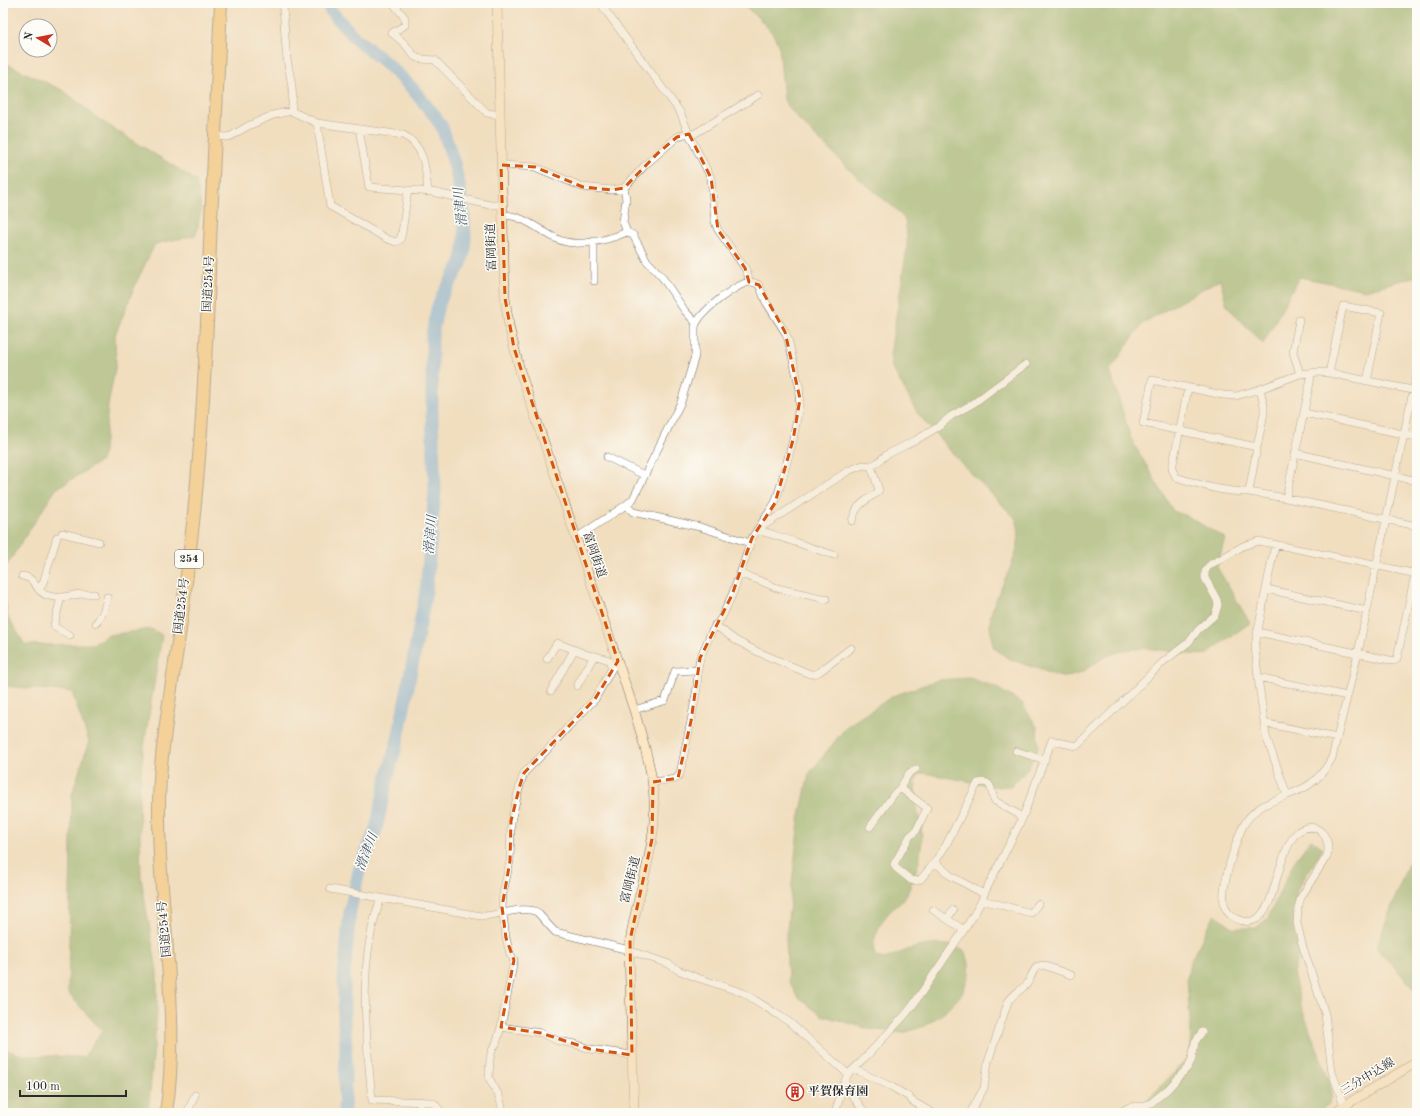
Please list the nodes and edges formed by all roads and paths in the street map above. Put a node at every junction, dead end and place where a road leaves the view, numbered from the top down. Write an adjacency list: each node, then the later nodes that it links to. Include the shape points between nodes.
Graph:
1 (221, 3): 12 (highway, 国道254号 / 254)
2 (283, 3): 7 (street, via 287,58 294,99)
3 (393, 3): 8 (street, via 405,18 405,25 392,33 394,36 404,43 415,57 435,60 487,113)
4 (497, 3): 8 (street, 富岡街道)
5 (600, 3): 11 (street, via 680,112)
6 (758, 95): 11 (street, via 694,134)
7 (291, 111): 9 (street); 12 (street, via 273,115 231,136)
8 (500, 115): 13 (street, 富岡街道)
9 (317, 123): 10 (street); 15 (street, via 330,206 387,240 396,242 400,240 402,233)
10 (359, 129): 15 (street, via 369,187); 16 (street, via 411,138 422,153)
11 (689, 134): 14 (street, via 677,138 662,150); 22 (street, via 711,178 718,230 744,268)
12 (215, 136): 115 (highway, 国道254号 / 254, via 201,428 193,523 160,777 160,870 172,1021 171,1072)
13 (502, 165): 14 (street, via 536,167 583,187 612,190); 17 (street, 富岡街道)
14 (624, 188): 19 (street, via 626,199 623,222)
15 (408, 190): 16 (street)
16 (430, 192): 17 (street, via 489,205)
17 (502, 205): 18 (street, 富岡街道)
18 (502, 215): 20 (street, via 509,214 557,239 576,243); 52 (street, 富岡街道, via 505,298 514,348)
19 (627, 232): 20 (street); 24 (street, via 633,236 648,261)
20 (594, 241): 21 (street)
21 (594, 280)
22 (749, 282): 24 (street, via 712,304); 51 (street, via 759,285 772,313 785,332 797,375 800,399 793,440 781,484 774,503)
23 (1299, 320): 29 (street, via 1292,352)
24 (696, 323): 42 (street, via 695,356 681,402)
25 (1026, 364): 41 (street, via 938,427)
26 (1329, 372): 28 (street); 30 (street); 30 (street, via 1343,306 1381,312)
27 (1417, 372): 33 (street)
28 (1311, 373): 29 (street); 34 (street)
29 (1300, 374): 32 (street)
30 (1367, 381): 33 (street)
31 (1188, 388): 32 (street, via 1230,396); 35 (street); 35 (street, via 1152,380 1143,423)
32 (1260, 390): 38 (street, via 1264,413)
33 (1415, 391): 36 (street)
34 (1304, 412): 36 (street); 39 (street)
35 (1180, 431): 38 (street); 45 (street, via 1172,469 1176,477 1231,492)
36 (1404, 434): 37 (street); 43 (street)
37 (1417, 437)
38 (1258, 447): 45 (street)
39 (1295, 453): 43 (street); 46 (street)
40 (607, 457): 42 (street)
41 (871, 466): 49 (street, via 879,490 876,495 856,507); 51 (street, via 863,465 848,472)
42 (644, 475): 47 (street, via 633,499)
43 (1395, 477): 44 (street); 48 (street)
44 (1417, 481)
45 (1249, 492): 46 (street)
46 (1286, 498): 48 (street)
47 (626, 505): 52 (street); 54 (street, via 633,512 700,527)
48 (1386, 520): 50 (street); 57 (street)
49 (852, 521)
50 (1417, 526)
51 (757, 530): 54 (street); 56 (street)
52 (576, 538): 77 (street, 富岡街道)
53 (99, 542): 62 (street, via 59,535)
54 (750, 543): 58 (street)
55 (1275, 545): 57 (street); 61 (street); 87 (street, via 1259,541 1248,543 1211,564 1205,572 1205,578 1217,600 1215,615 1077,746 1052,740)
56 (834, 555)
57 (1377, 566): 59 (street); 67 (street)
58 (740, 574): 66 (street, via 777,588); 69 (street, via 728,606)
59 (1416, 574): 74 (street, via 1397,658 1394,661)
60 (22, 576): 62 (street, via 32,579)
61 (1266, 589): 67 (street); 70 (street)
62 (39, 590): 64 (street, via 46,595)
63 (94, 594): 64 (street)
64 (61, 597): 71 (street, via 54,625)
65 (107, 597): 68 (street, via 104,612)
66 (826, 599)
67 (1367, 611): 74 (street)
68 (96, 623)
69 (715, 625): 72 (street, via 735,640 758,652 810,674 819,672); 78 (street, via 700,658)
70 (1257, 632): 74 (street); 79 (street, via 1255,646)
71 (70, 635)
72 (851, 648)
73 (574, 650): 75 (street); 76 (street, via 557,643); 81 (street)
74 (1358, 653): 82 (street)
75 (594, 656): 77 (street, via 609,660); 80 (street)
76 (548, 659)
77 (615, 665): 83 (street, 富岡街道); 101 (street, via 595,699 524,773 511,821 510,861 503,893)
78 (698, 670): 83 (street, via 675,671 664,701); 89 (street, via 683,767 676,779)
79 (1258, 677): 82 (street); 84 (street)
80 (577, 686)
81 (551, 691)
82 (1347, 696): 85 (street)
83 (634, 710): 89 (street, 富岡街道)
84 (1264, 723): 85 (street); 91 (street, via 1266,736)
85 (1338, 738): 91 (street, via 1332,758 1324,771 1310,785)
86 (1016, 751): 87 (street)
87 (1045, 760): 92 (street)
88 (916, 769): 90 (street, via 909,773)
89 (653, 782): 104 (street, 富岡街道, via 655,814 652,839 633,924)
90 (900, 788): 93 (street); 94 (street, via 927,808 916,831 910,836 894,864 911,880 916,881 920,880)
91 (1287, 795): 114 (street, via 1263,805 1247,820 1239,836 1229,871 1223,897 1224,904 1226,911 1238,920 1252,921 1258,918 1268,905 1294,836 1307,828 1318,830 1326,837 1329,850 1327,856 1301,897 1297,923 1324,1014 1332,1072)
92 (1022, 819): 94 (street, via 993,798 989,785 978,783); 96 (street)
93 (870, 827)
94 (935, 862): 96 (street)
95 (331, 889): 97 (street)
96 (983, 897): 98 (street, via 1031,913); 103 (street)
97 (379, 898): 101 (street, via 472,915); 113 (street, via 368,953 365,996 372,1100)
98 (1038, 904)
99 (933, 910): 102 (street)
100 (953, 910): 102 (street)
101 (503, 914): 104 (street, via 525,909 534,910 555,932); 106 (street, via 506,938 514,960)
102 (947, 919): 103 (street)
103 (964, 930): 110 (street, via 905,1015)
104 (630, 950): 108 (street, 富岡街道); 110 (street, via 747,995 789,1022)
105 (1071, 975): 124 (street, via 1043,965 1036,967 1027,984 1012,996 988,1062 984,1088)
106 (501, 1027): 108 (street, via 541,1033 558,1041 590,1049); 119 (street, via 496,1044 492,1048 489,1078 499,1096)
107 (1202, 1032): 125 (street, via 1188,1067 1168,1089 1150,1104 1127,1108)
108 (632, 1055): 120 (street, 富岡街道)
109 (1417, 1062): 114 (street, 三分中込線)
110 (851, 1071): 111 (street); 123 (street, via 892,1087)
111 (844, 1083): 121 (street); 122 (street)
112 (195, 1095): 116 (street)
113 (421, 1102): 117 (street); 118 (street, via 435,1104)
114 (1342, 1109): 126 (street, 三分中込線)
115 (166, 1113)
116 (187, 1113)
117 (418, 1113)
118 (442, 1113)
119 (503, 1113)
120 (634, 1113)
121 (835, 1113)
122 (865, 1113)
123 (933, 1113)
124 (970, 1113)
125 (1120, 1113)
126 (1332, 1113)

